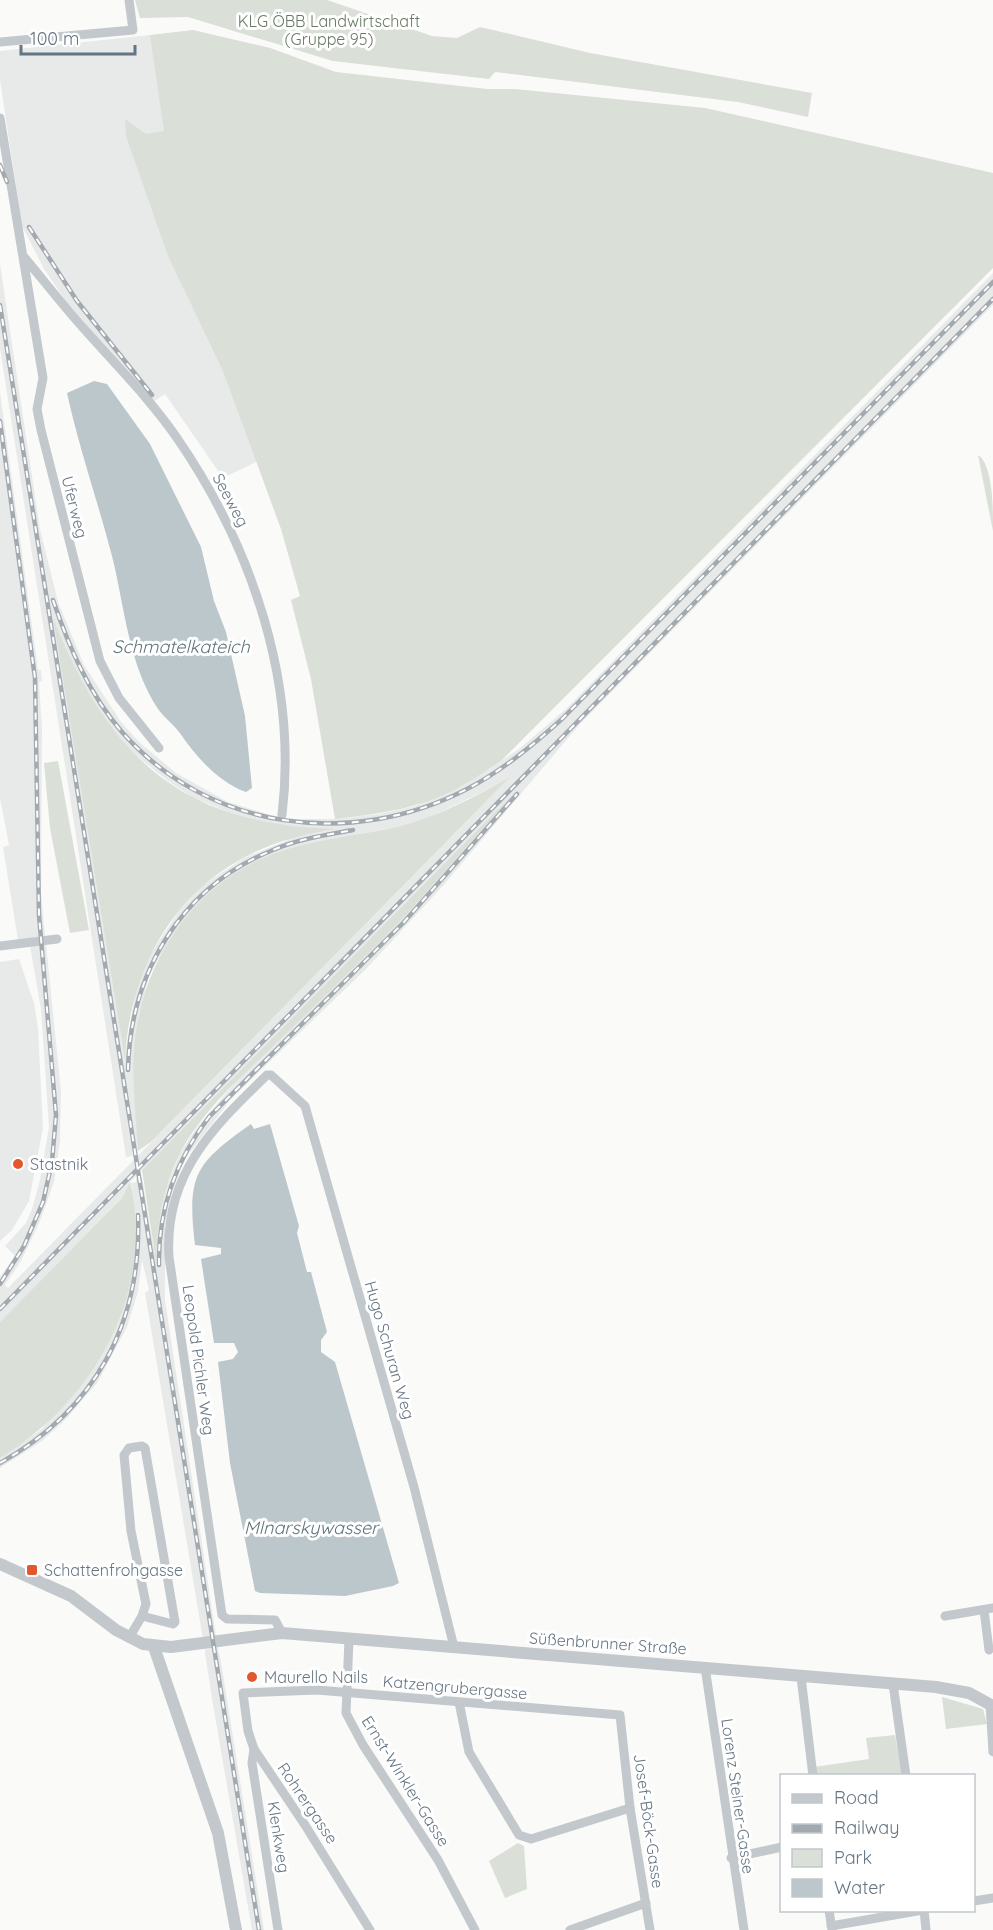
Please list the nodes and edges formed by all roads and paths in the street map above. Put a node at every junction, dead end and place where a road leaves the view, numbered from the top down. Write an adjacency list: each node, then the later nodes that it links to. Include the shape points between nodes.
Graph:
1 (129, 0): 2 (street, via 133,30)
2 (0, 42)
3 (0, 118): 4 (street, Uferweg)
4 (23, 255): 5 (street, Uferweg, via 43,378 37,409 94,639 112,687); 6 (street, Seeweg, via 164,422 208,486 230,528 265,618 276,667 285,750)
5 (159, 748)
6 (282, 815)
7 (57, 939): 8 (street)
8 (0, 946)
9 (271, 1075): 14 (street, Leopold Pichler Weg, via 220,1120 183,1174 167,1229 222,1615 227,1619 275,1620); 18 (street, Hugo Schuran Weg, via 305,1106 414,1487)
10 (0, 1564): 15 (street, via 71,1596)
11 (988, 1609): 13 (street); 19 (street)
12 (142, 1616): 12 (street, via 175,1622 142,1446 129,1448 124,1455 131,1531 146,1596); 15 (street)
13 (945, 1616)
14 (282, 1633): 16 (street, Süßenbrunner Straße); 17 (street, Süßenbrunner Straße)
15 (129, 1638): 17 (street)
16 (349, 1639): 18 (street, Süßenbrunner Straße); 24 (street, Ernst-Winkler-Gasse)
17 (154, 1647): 42 (street, via 218,1833)
18 (454, 1647): 20 (street, Süßenbrunner Straße)
19 (989, 1650)
20 (705, 1667): 21 (street, Süßenbrunner Straße); 34 (street, Lorenz Steiner-Gasse)
21 (801, 1677): 22 (street, Süßenbrunner Straße); 30 (street)
22 (893, 1684): 26 (street, Süßenbrunner Straße, via 969,1693); 31 (street)
23 (251, 1692): 24 (street, Katzengrubergasse); 28 (street, Rohrergasse, via 243,1693)
24 (345, 1692): 25 (street, Katzengrubergasse); 45 (street, Ernst-Winkler-Gasse, via 346,1713 363,1745 438,1860)
25 (459, 1702): 27 (street, Katzengrubergasse); 32 (street, via 470,1752 519,1835 531,1839)
26 (991, 1705): 29 (street)
27 (620, 1715): 32 (street, Josef-Böck-Gasse)
28 (254, 1749): 43 (street, Klenkweg, via 252,1763); 44 (street, Rohrergasse)
29 (993, 1752)
30 (813, 1774)
31 (906, 1774)
32 (630, 1808): 37 (street, Josef-Böck-Gasse)
33 (780, 1847): 34 (street)
34 (731, 1858): 48 (street, Lorenz Steiner-Gasse)
35 (993, 1898): 36 (street)
36 (975, 1901)
37 (646, 1902): 46 (street); 47 (street, Josef-Böck-Gasse)
38 (830, 1912): 41 (street)
39 (919, 1912): 41 (street)
40 (924, 1912): 49 (street)
41 (832, 1928)
42 (236, 1930)
43 (278, 1930)
44 (370, 1930)
45 (475, 1930)
46 (570, 1930)
47 (651, 1930)
48 (744, 1930)
49 (926, 1930)

